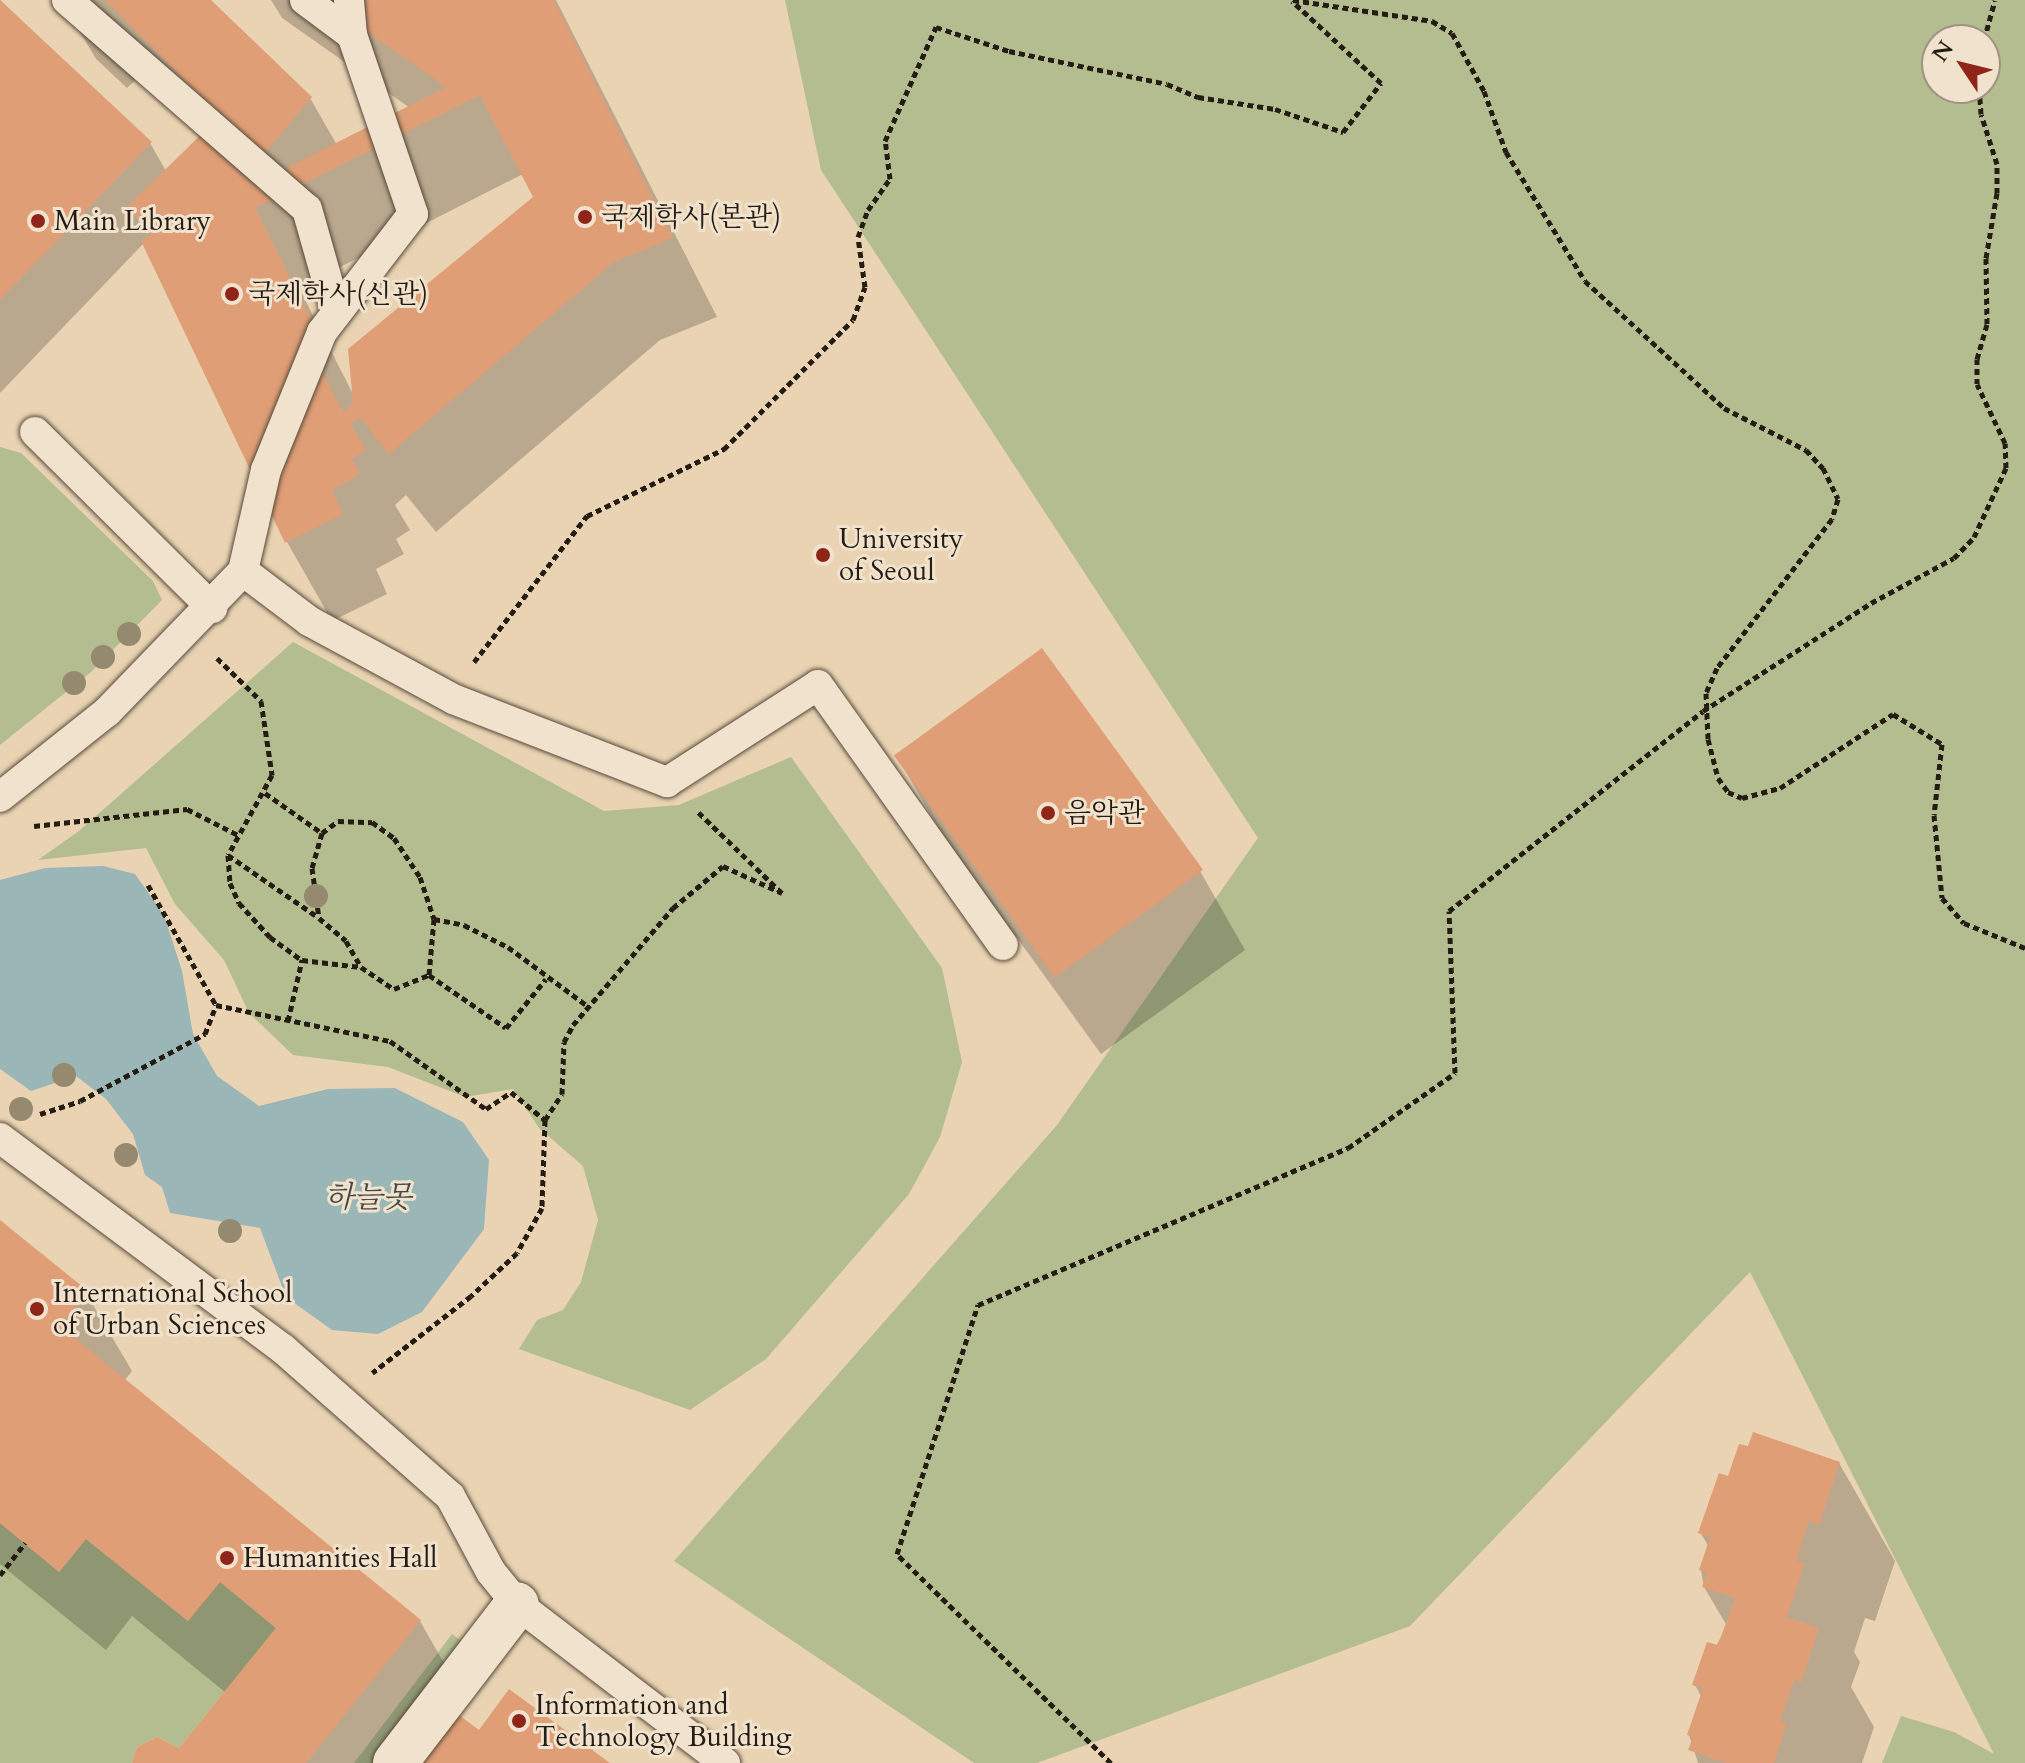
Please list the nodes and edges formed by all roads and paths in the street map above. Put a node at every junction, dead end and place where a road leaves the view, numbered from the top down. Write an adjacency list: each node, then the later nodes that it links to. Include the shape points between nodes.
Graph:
1 (67, 0): 9 (lane, via 307,209)
2 (305, 0): 7 (lane)
3 (349, 0): 7 (lane)
4 (1292, 0): 14 (path, via 1381,83 1343,132 1275,109 1198,97 1167,84 1009,51 936,27 885,141 890,179 868,210 858,237 865,287 853,320 724,449 587,516); 15 (path, via 1432,21 1452,33 1484,91 1512,162 1585,281 1724,408 1806,450 1823,468 1838,508 1717,668)
5 (1995, 0): 6 (path)
6 (1988, 24)
7 (352, 35): 9 (lane, via 413,214)
8 (1980, 104): 15 (path, via 1997,164 1997,193 1986,258 1987,324 1977,359 1977,384 2005,443 2006,468 1990,508 1954,558 1871,603)
9 (335, 308): 11 (lane, via 266,470)
10 (35, 432): 12 (lane)
11 (243, 571): 12 (lane); 16 (lane, via 309,621 453,699)
12 (212, 608): 18 (lane, via 107,712)
13 (209, 651): 17 (path, via 261,701 272,775)
14 (469, 669)
15 (1703, 711): 27 (path, via 1718,778 1728,792 1742,798 1803,776 1893,714 1942,744 1934,815 1942,898 1964,923); 44 (path, via 1449,911 1455,1073 1348,1148 978,1305 897,1554)
16 (667, 782): 26 (lane, via 818,685); 33 (path, via 782,893 723,866 673,908)
17 (265, 793): 20 (path); 21 (path)
18 (0, 797)
19 (19, 828): 21 (path, via 187,809)
20 (322, 833): 24 (path, via 312,868); 25 (path, via 338,821 356,818 394,838 420,877)
21 (238, 835): 22 (path)
22 (228, 855): 24 (path); 28 (path, via 230,883 239,903 270,937)
23 (148, 885): 32 (path)
24 (319, 918): 29 (path, via 346,941)
25 (434, 919): 30 (path); 31 (path, via 464,925 508,947 535,964)
26 (1003, 945)
27 (2025, 948)
28 (302, 960): 29 (path); 34 (path)
29 (361, 967): 30 (path, via 394,989)
30 (429, 975): 31 (path, via 506,1028)
31 (546, 979): 33 (path)
32 (216, 1005): 34 (path); 35 (path, via 205,1034)
33 (586, 1005): 36 (path, via 564,1042 562,1094)
34 (288, 1021): 36 (path, via 390,1041 486,1109 511,1092)
35 (80, 1101)
36 (545, 1120): 38 (path, via 542,1208 517,1253 471,1296)
37 (0, 1138): 38 (lane, via 283,1349)
38 (339, 1398): 41 (lane, via 450,1496 491,1572)
39 (25, 1543): 40 (path)
40 (0, 1575)
41 (517, 1604): 42 (street); 43 (lane)
42 (395, 1763)
43 (725, 1763)
44 (1111, 1763)

